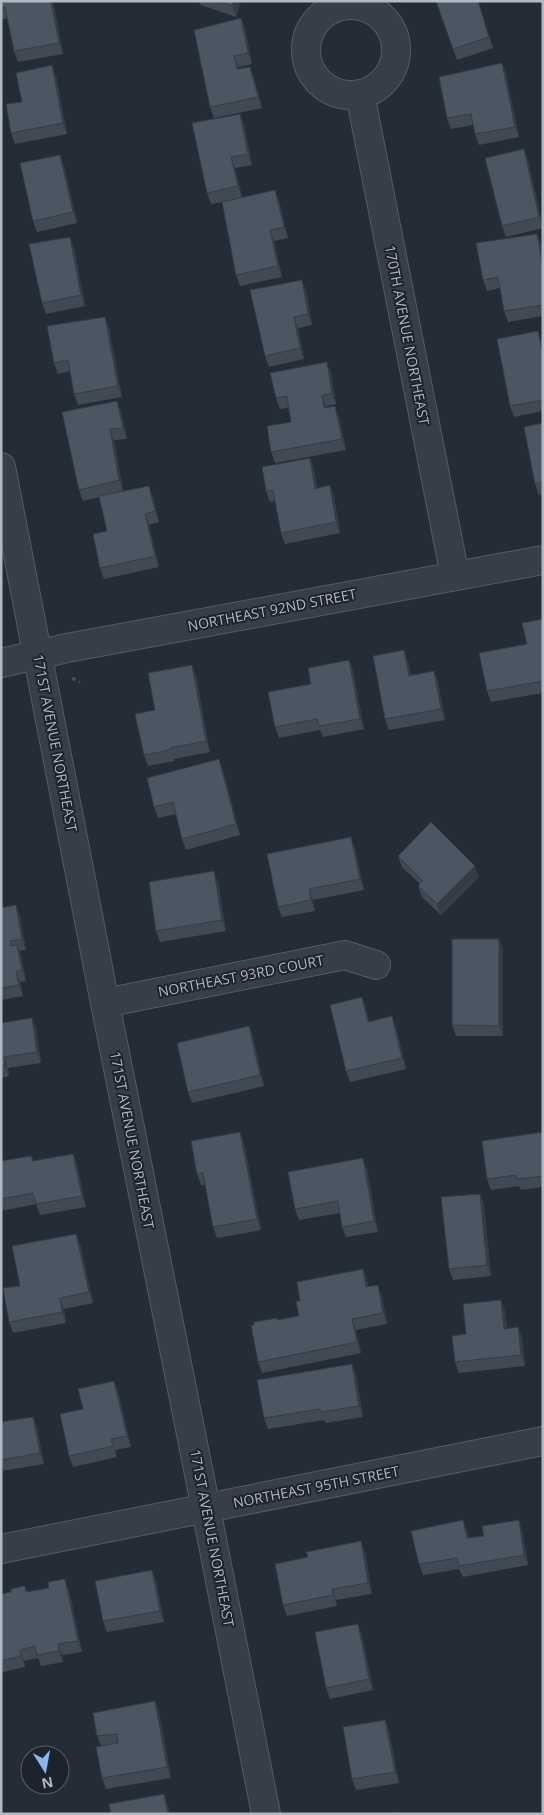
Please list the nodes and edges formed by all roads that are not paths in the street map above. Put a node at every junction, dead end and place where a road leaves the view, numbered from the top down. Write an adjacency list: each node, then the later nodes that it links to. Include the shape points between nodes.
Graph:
1 (360, 94): 4 (street, 170TH AVENUE NORTHEAST)
2 (1, 466): 5 (street, 171ST AVENUE NORTHEAST)
3 (543, 560): 4 (street, NORTHEAST 92ND STREET)
4 (455, 576): 5 (street, NORTHEAST 92ND STREET)
5 (38, 654): 6 (street, NORTHEAST 92ND STREET); 8 (street, 171ST AVENUE NORTHEAST)
6 (1, 662)
7 (376, 965): 8 (street, NORTHEAST 93RD COURT, via 345,955)
8 (105, 1003): 10 (street, 171ST AVENUE NORTHEAST)
9 (543, 1441): 10 (street, NORTHEAST 95TH STREET)
10 (206, 1509): 11 (street, NORTHEAST 95TH STREET); 12 (street, 171ST AVENUE NORTHEAST)
11 (1, 1549)
12 (266, 1814)

